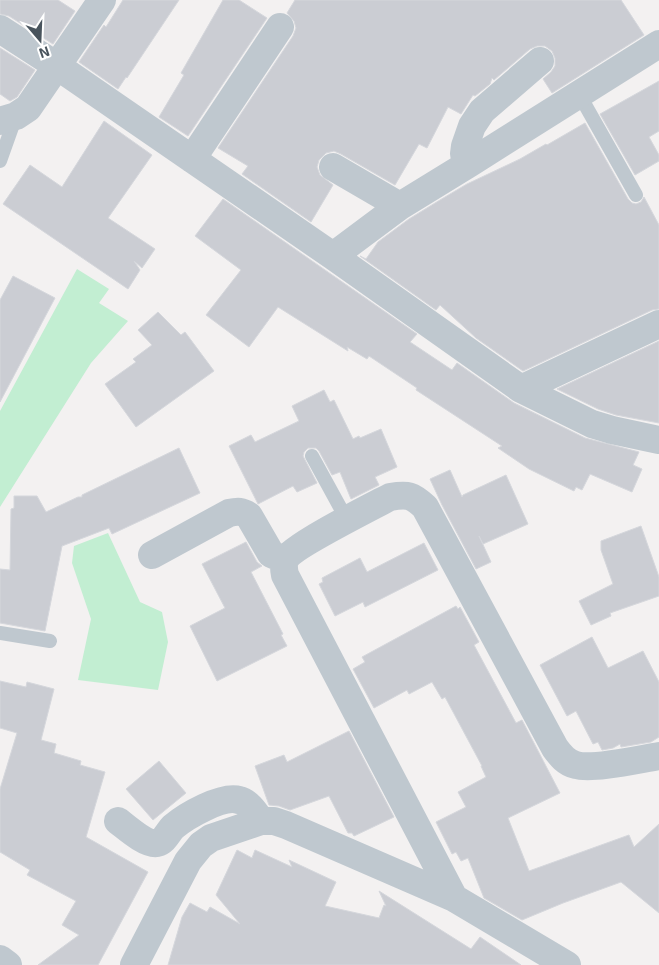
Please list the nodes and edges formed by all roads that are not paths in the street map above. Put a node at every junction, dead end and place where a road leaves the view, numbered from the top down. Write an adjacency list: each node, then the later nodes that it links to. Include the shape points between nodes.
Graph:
1 (102, 0): 6 (street)
2 (280, 27): 9 (street)
3 (0, 29): 6 (street)
4 (659, 44): 7 (street)
5 (540, 61): 11 (street, via 477,118 465,146 464,154)
6 (57, 66): 8 (street, via 28,108); 9 (street)
7 (579, 94): 11 (street); 13 (lane)
8 (8, 119): 10 (lane)
9 (192, 159): 15 (street)
10 (0, 160)
11 (470, 163): 14 (street)
12 (333, 167): 14 (street)
13 (636, 195)
14 (400, 206): 15 (street)
15 (333, 256): 17 (street)
16 (659, 324): 17 (street)
17 (521, 389): 18 (street, via 592,424)
18 (659, 440)
19 (312, 456): 20 (lane)
20 (347, 520): 22 (street, via 298,547); 25 (street, via 390,497 406,494 425,507 563,758 576,765 593,766)
21 (152, 555): 22 (street, via 229,513 244,512 271,554)
22 (285, 560): 28 (street, via 286,575)
23 (0, 633): 24 (lane)
24 (50, 641)
25 (659, 756)
26 (118, 821): 27 (street, via 144,840 157,843 183,819 216,803 239,800)
27 (262, 821): 28 (street, via 286,825); 31 (street, via 211,838 200,845 188,861)
28 (454, 898): 32 (street)
29 (0, 959): 30 (street)
30 (8, 965)
31 (134, 965)
32 (567, 965)

